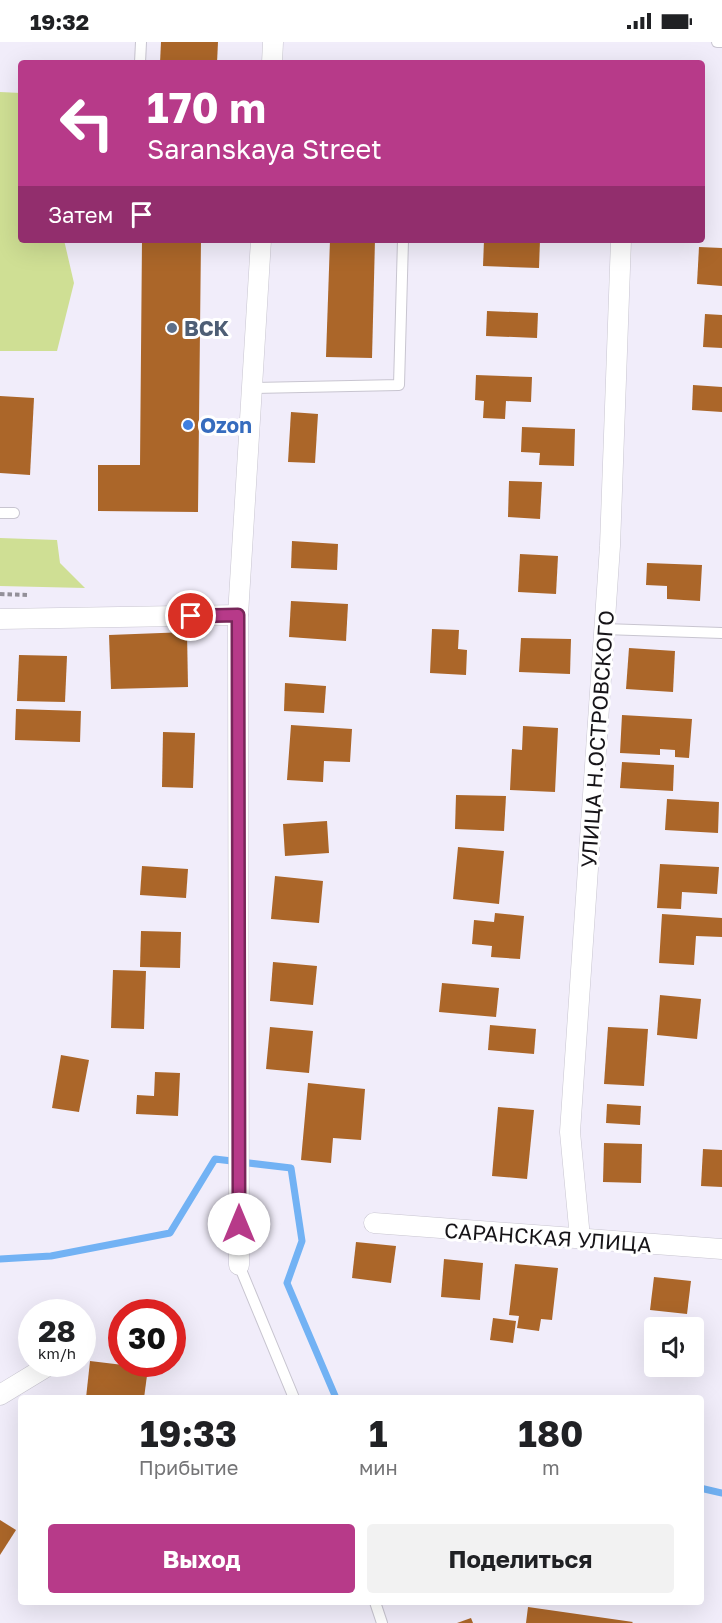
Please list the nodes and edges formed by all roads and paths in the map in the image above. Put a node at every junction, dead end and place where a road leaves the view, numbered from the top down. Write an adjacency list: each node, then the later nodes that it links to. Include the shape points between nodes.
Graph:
1 (141, 42): 5 (lane)
2 (273, 42): 6 (street)
3 (717, 42): 4 (lane)
4 (722, 42)
5 (141, 60)
6 (272, 60)
7 (261, 243): 10 (street)
8 (403, 243): 10 (lane, via 399,385)
9 (621, 243): 17 (street, УЛИЦА Н.ОСТРОВСКОГО)
10 (252, 388): 15 (street)
11 (0, 513): 12 (lane)
12 (14, 513)
13 (0, 594): 14 (path)
14 (34, 595)
15 (238, 615): 16 (street); 22 (street)
16 (0, 619)
17 (604, 629): 18 (lane); 20 (street, УЛИЦА Н.ОСТРОВСКОГО, via 570,1132)
18 (722, 633)
19 (374, 1223): 20 (street, САРАНСКАЯ УЛИЦА)
20 (580, 1238): 21 (street, САРАНСКАЯ УЛИЦА)
21 (722, 1249)
22 (240, 1264): 25 (lane)
23 (30, 1377): 24 (street)
24 (0, 1395)
25 (293, 1395)
26 (376, 1605): 27 (lane)
27 (382, 1623)

